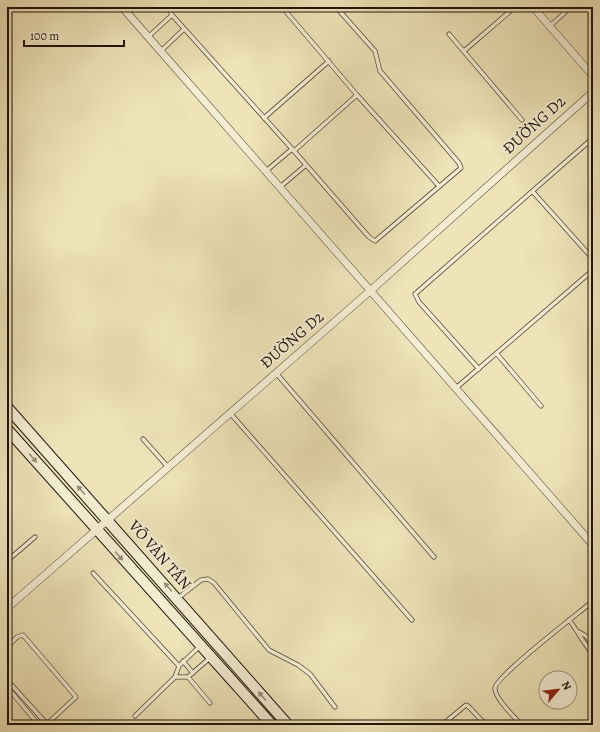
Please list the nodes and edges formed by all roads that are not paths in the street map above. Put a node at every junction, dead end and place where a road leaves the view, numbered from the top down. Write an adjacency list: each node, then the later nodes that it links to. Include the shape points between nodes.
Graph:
1 (122, 7): 12 (street)
2 (168, 7): 8 (lane)
3 (282, 7): 15 (lane)
4 (336, 7): 25 (lane, via 375,51 380,72 459,163 460,168)
5 (515, 7): 14 (lane)
6 (533, 7): 9 (street)
7 (571, 7): 9 (lane)
8 (172, 15): 10 (lane); 12 (lane)
9 (550, 26): 16 (street)
10 (184, 29): 13 (lane); 19 (lane)
11 (449, 34): 14 (lane)
12 (148, 37): 13 (street)
13 (161, 51): 24 (street)
14 (464, 51): 20 (lane)
15 (329, 61): 18 (lane); 19 (lane)
16 (593, 76)
17 (593, 92): 30 (street, ĐƯỜNG D2)
18 (357, 95): 22 (lane); 25 (lane)
19 (264, 118): 22 (lane)
20 (522, 120)
21 (593, 138): 27 (lane)
22 (293, 150): 23 (lane); 24 (lane)
23 (306, 165): 25 (lane, via 369,238 375,241); 26 (lane)
24 (266, 171): 26 (street)
25 (439, 186)
26 (280, 187): 30 (street)
27 (533, 192): 28 (lane); 32 (lane, via 415,294 419,302)
28 (593, 259)
29 (593, 270): 31 (lane)
30 (370, 291): 33 (street, ĐƯỜNG D2); 34 (street)
31 (497, 354): 32 (lane); 35 (lane)
32 (479, 368): 34 (lane)
33 (276, 373): 37 (street, ĐƯỜNG D2); 45 (lane)
34 (456, 389): 44 (street)
35 (541, 406)
36 (7, 407): 41 (street, VÕ VĂN TẦN, one-way to 36)
37 (230, 413): 40 (street, ĐƯỜNG D2); 51 (lane)
38 (7, 429): 42 (street, VÕ VĂN TẦN, one-way to 42)
39 (143, 439): 40 (lane)
40 (168, 467): 41 (street, ĐƯỜNG D2)
41 (108, 520): 42 (street, ĐƯỜNG D2); 48 (street, VÕ VĂN TẦN, one-way to 41)
42 (95, 530): 50 (street, ĐƯỜNG D2); 54 (street, VÕ VĂN TẦN, one-way to 54)
43 (35, 537): 46 (lane)
44 (593, 545)
45 (434, 557)
46 (7, 561)
47 (93, 573): 60 (lane)
48 (178, 599): 67 (lane, via 201,580 208,580 214,584 269,650 310,674); 71 (street, VÕ VĂN TẦN, one-way to 48)
49 (593, 601): 52 (lane)
50 (7, 608)
51 (412, 620)
52 (569, 620): 53 (lane); 74 (lane, via 497,683 497,696)
53 (579, 632): 55 (lane); 57 (lane, via 581,641)
54 (201, 644): 58 (street, VÕ VĂN TẦN); 59 (lane)
55 (593, 644)
56 (7, 647): 64 (lane, via 17,637 24,635 76,697 46,722)
57 (593, 654)
58 (212, 657): 61 (lane); 70 (street, VÕ VĂN TẦN)
59 (183, 661): 60 (lane); 61 (lane)
60 (179, 666): 62 (lane)
61 (193, 673): 63 (lane)
62 (175, 677): 63 (lane); 68 (lane)
63 (188, 677): 66 (lane)
64 (7, 680)
65 (7, 688): 69 (lane)
66 (210, 703)
67 (335, 707)
68 (135, 716)
69 (39, 725)
70 (272, 725)
71 (288, 725)
72 (442, 725): 73 (lane, via 466,705)
73 (486, 725)
74 (522, 725)

